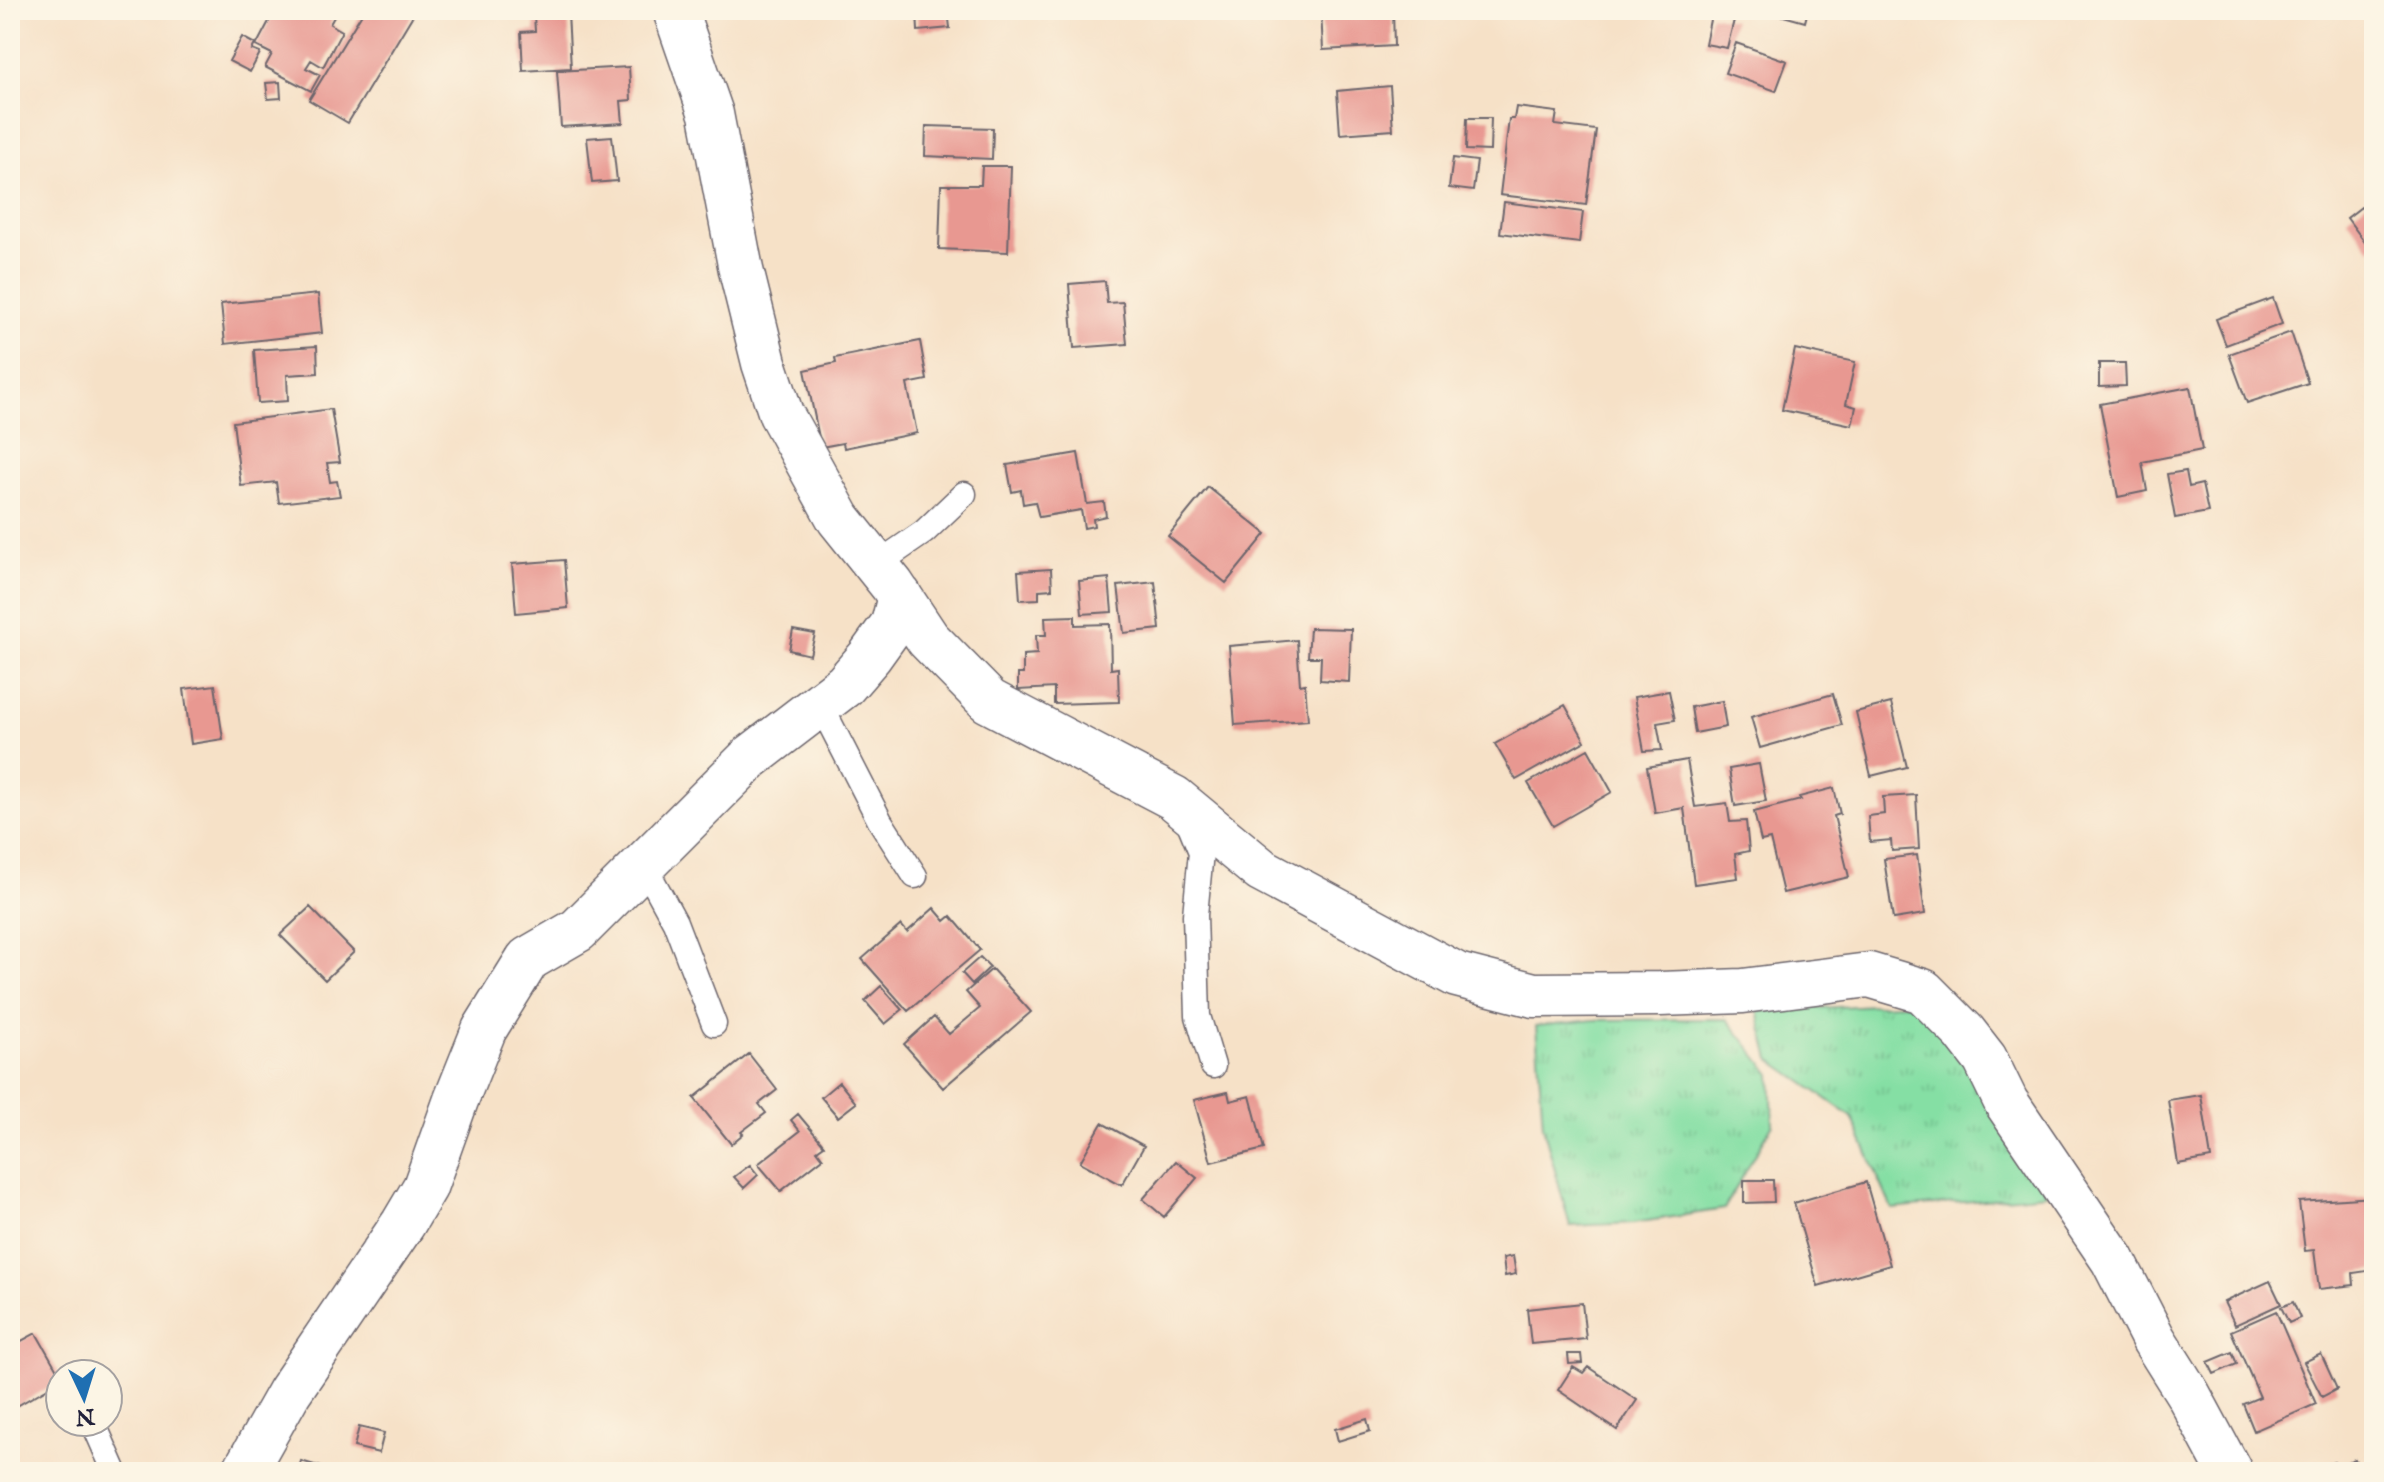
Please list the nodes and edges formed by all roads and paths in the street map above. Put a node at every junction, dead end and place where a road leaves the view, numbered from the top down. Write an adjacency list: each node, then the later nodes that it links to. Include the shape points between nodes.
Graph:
1 (675, 10): 3 (street, via 711,114 741,270 781,414 839,519)
2 (964, 494): 3 (lane, via 924,532)
3 (888, 580): 4 (street, via 893,624 845,685); 5 (street, via 928,639 989,701)
4 (820, 704): 6 (street, via 751,757); 7 (lane, via 880,821)
5 (1182, 805): 9 (lane, via 1201,852 1195,915 1198,1016); 13 (street, via 1261,870 1457,975 1518,991 1729,991 1869,975 1923,991 1985,1059 2006,1102 2113,1260)
6 (644, 865): 8 (lane, via 675,922); 12 (street, via 578,930 528,959 484,1030 425,1187 289,1392)
7 (915, 876)
8 (714, 1024)
9 (1213, 1066)
10 (100, 1438): 11 (lane)
11 (115, 1472)
12 (244, 1472)
13 (2230, 1472)

